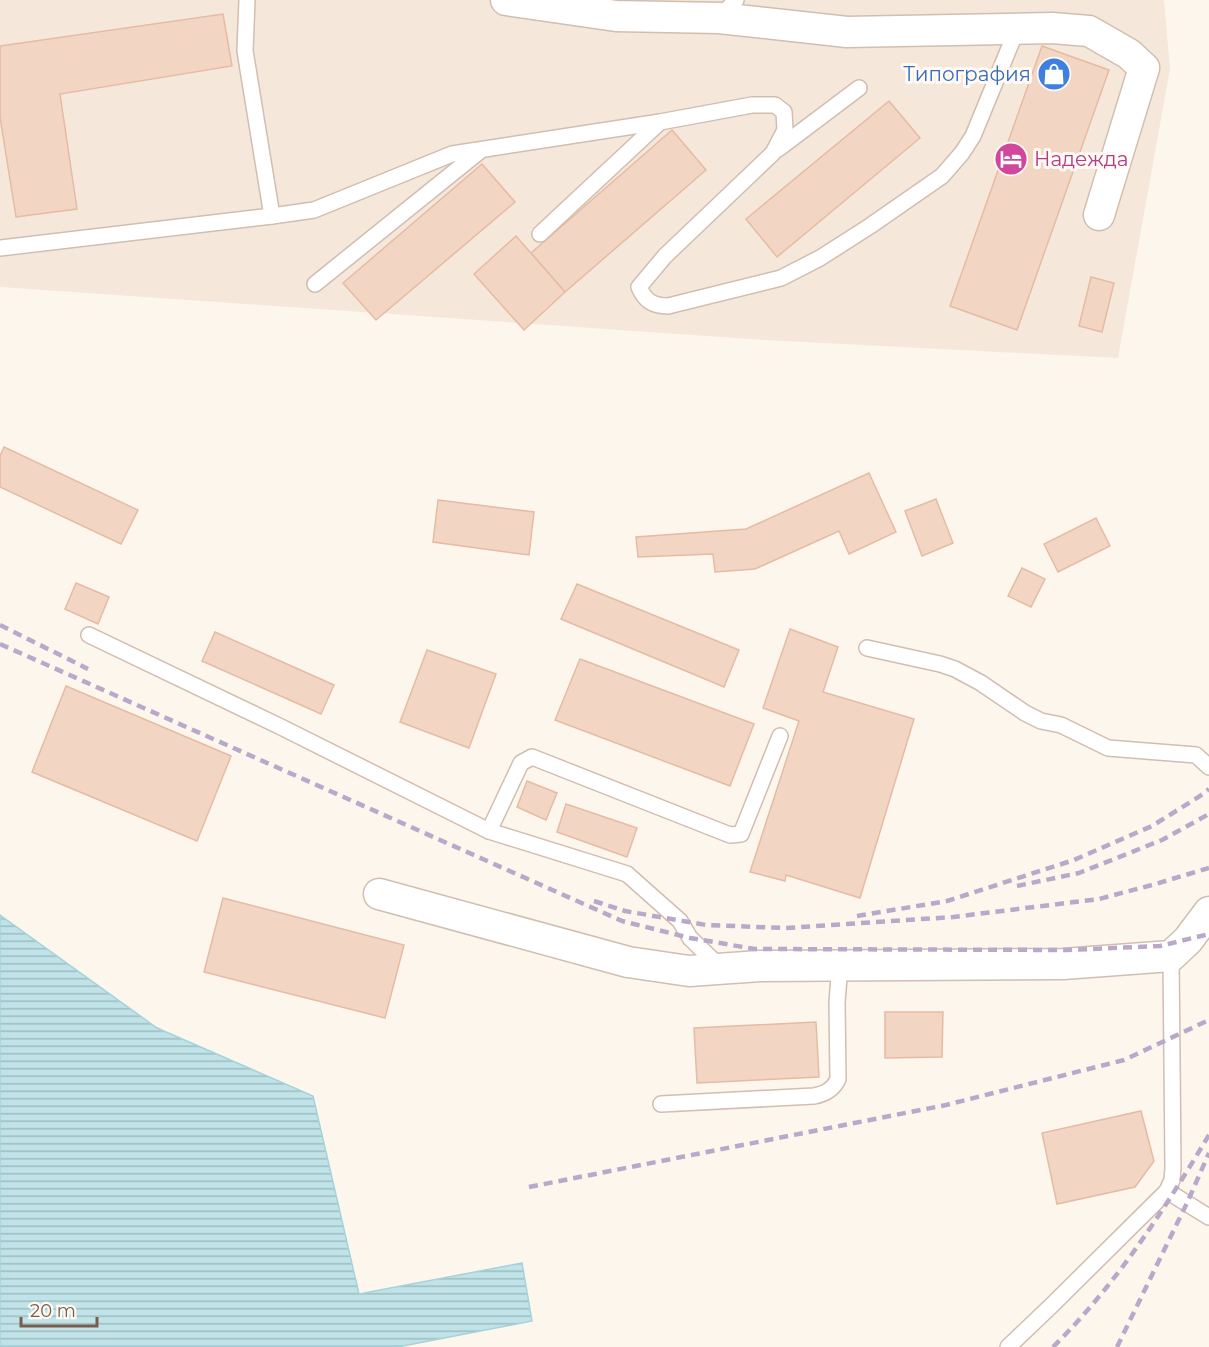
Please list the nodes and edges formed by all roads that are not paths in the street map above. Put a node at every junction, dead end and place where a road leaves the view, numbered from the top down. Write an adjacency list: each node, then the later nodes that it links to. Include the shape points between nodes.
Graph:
1 (247, 0): 10 (lane, via 245,51)
2 (506, 0): 3 (street, via 616,16)
3 (727, 9): 4 (street, via 847,32)
4 (1017, 29): 8 (lane, via 973,136 942,176 870,226 781,278 668,306 650,303 639,287 665,256); 9 (street, via 1089,31 1129,54 1143,68)
5 (859, 88): 8 (lane)
6 (660, 122): 7 (lane); 8 (lane, via 752,105 775,105 784,112 785,130); 11 (lane)
7 (483, 149): 10 (lane, via 452,154 314,210); 13 (lane)
8 (773, 153)
9 (1099, 215)
10 (272, 216): 12 (lane)
11 (540, 234)
12 (0, 248)
13 (315, 285)
14 (89, 635): 18 (lane)
15 (867, 648): 17 (lane, via 955,669 1041,721 1061,725 1108,748 1196,755)
16 (780, 736): 18 (lane, via 741,834 730,835 532,757 520,763)
17 (1209, 767)
18 (489, 831): 23 (lane, via 627,874 680,921 690,938)
19 (379, 894): 23 (street, via 628,962 689,971)
20 (1209, 912): 21 (street)
21 (1171, 956): 22 (street, via 1064,964); 25 (lane, via 1173,1168)
22 (840, 965): 23 (street); 24 (lane, via 838,1078 831,1090 814,1096)
23 (722, 969)
24 (661, 1104)
25 (1167, 1191): 26 (lane); 27 (lane)
26 (1209, 1217)
27 (1008, 1347)

